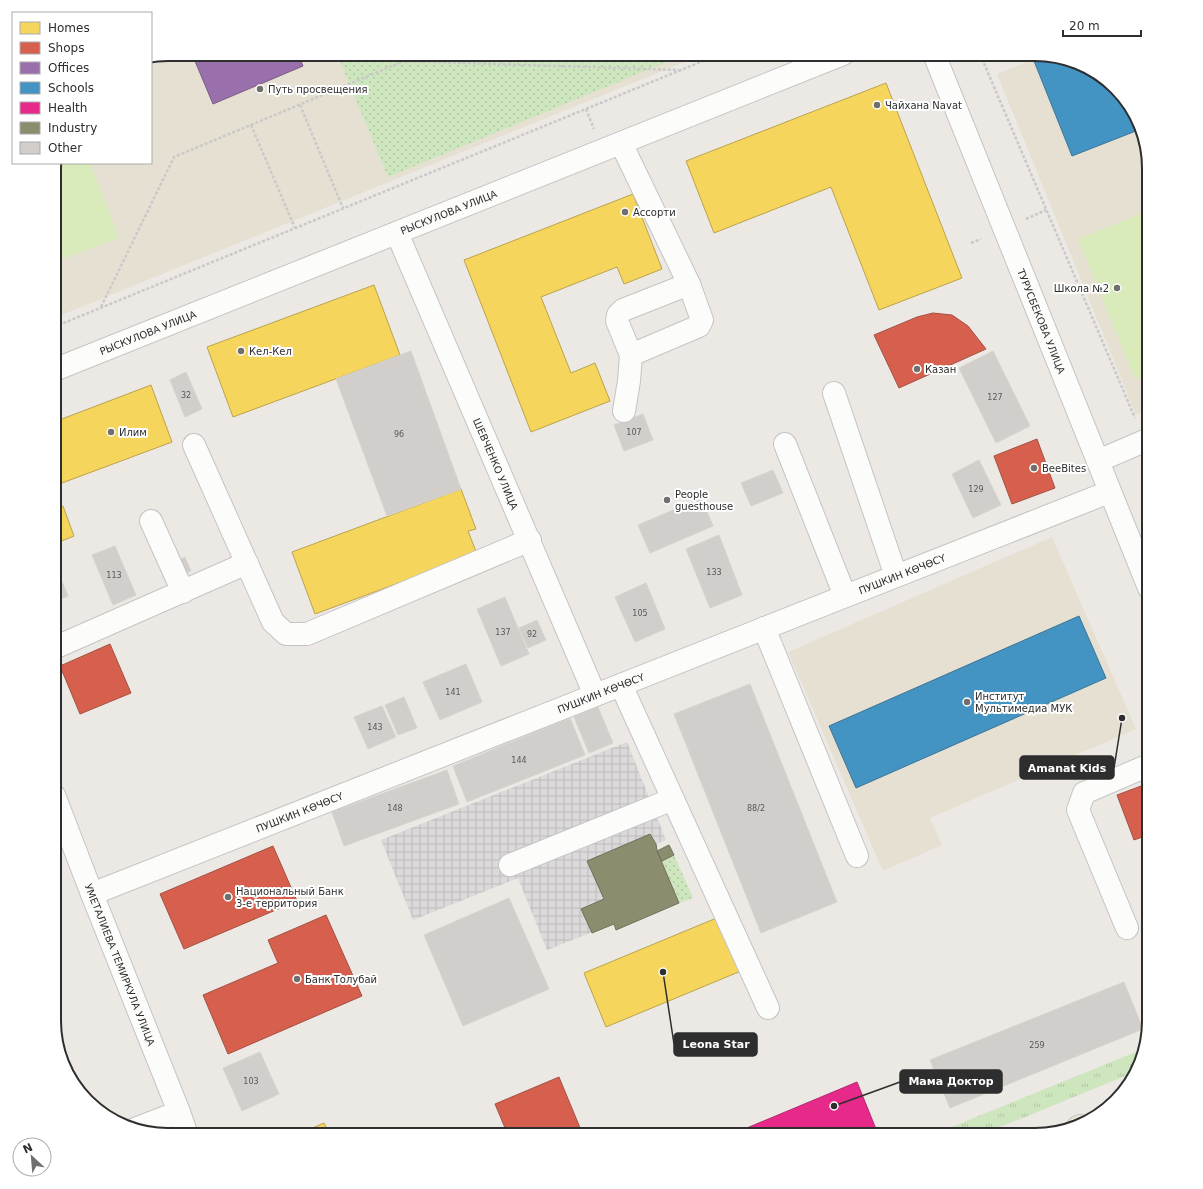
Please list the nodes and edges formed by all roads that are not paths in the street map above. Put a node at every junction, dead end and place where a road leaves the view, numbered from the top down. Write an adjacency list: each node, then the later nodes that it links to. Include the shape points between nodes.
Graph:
1 (826, 61): 3 (street, РЫСКУЛОВА УЛИЦА)
2 (937, 61): 13 (street, ТУРУСБЕКОВА УЛИЦА)
3 (621, 143): 4 (street, РЫСКУЛОВА УЛИЦА); 5 (street)
4 (397, 233): 7 (street, РЫСКУЛОВА УЛИЦА); 16 (street, ШЕВЧЕНКО УЛИЦА)
5 (689, 284): 6 (street, via 702,320 699,326); 6 (street, via 623,310 618,316 617,321)
6 (631, 355): 9 (street)
7 (61, 367)
8 (834, 393): 19 (street)
9 (624, 410)
10 (1142, 442): 13 (street)
11 (785, 444): 21 (street)
12 (194, 445): 17 (street)
13 (1098, 461): 14 (street, ТУРУСБЕКОВА УЛИЦА)
14 (1109, 492): 18 (street, ТУРУСБЕКОВА УЛИЦА); 19 (street, ПУШКИН КӨЧӨСҮ)
15 (151, 521): 20 (street)
16 (530, 540): 17 (street, via 307,634 286,634 273,622); 25 (street, ШЕВЧЕНКО УЛИЦА)
17 (246, 563): 20 (street)
18 (1142, 571)
19 (896, 576): 21 (street, ПУШКИН КӨЧӨСҮ)
20 (183, 592): 23 (street)
21 (846, 596): 22 (street, ПУШКИН КӨЧӨСҮ)
22 (764, 628): 24 (street, ПУШКИН КӨЧӨСҮ); 29 (street)
23 (61, 645)
24 (622, 685): 25 (street, ПУШКИН КӨЧӨСҮ); 27 (street)
25 (595, 695): 31 (street, ПУШКИН КӨЧӨСҮ)
26 (1142, 769): 32 (street, via 1084,793 1078,810)
27 (673, 799): 30 (street); 33 (street)
28 (61, 813): 31 (street, УМЕТАЛИЕВА ТЕМИРКУЛА УЛИЦА)
29 (857, 856)
30 (510, 865)
31 (92, 894): 34 (street, УМЕТАЛИЕВА ТЕМИРКУЛА УЛИЦА)
32 (1127, 928)
33 (768, 1008)
34 (179, 1112): 35 (street); 36 (street, УМЕТАЛИЕВА ТЕМИРКУЛА УЛИЦА)
35 (143, 1125)
36 (185, 1128)

